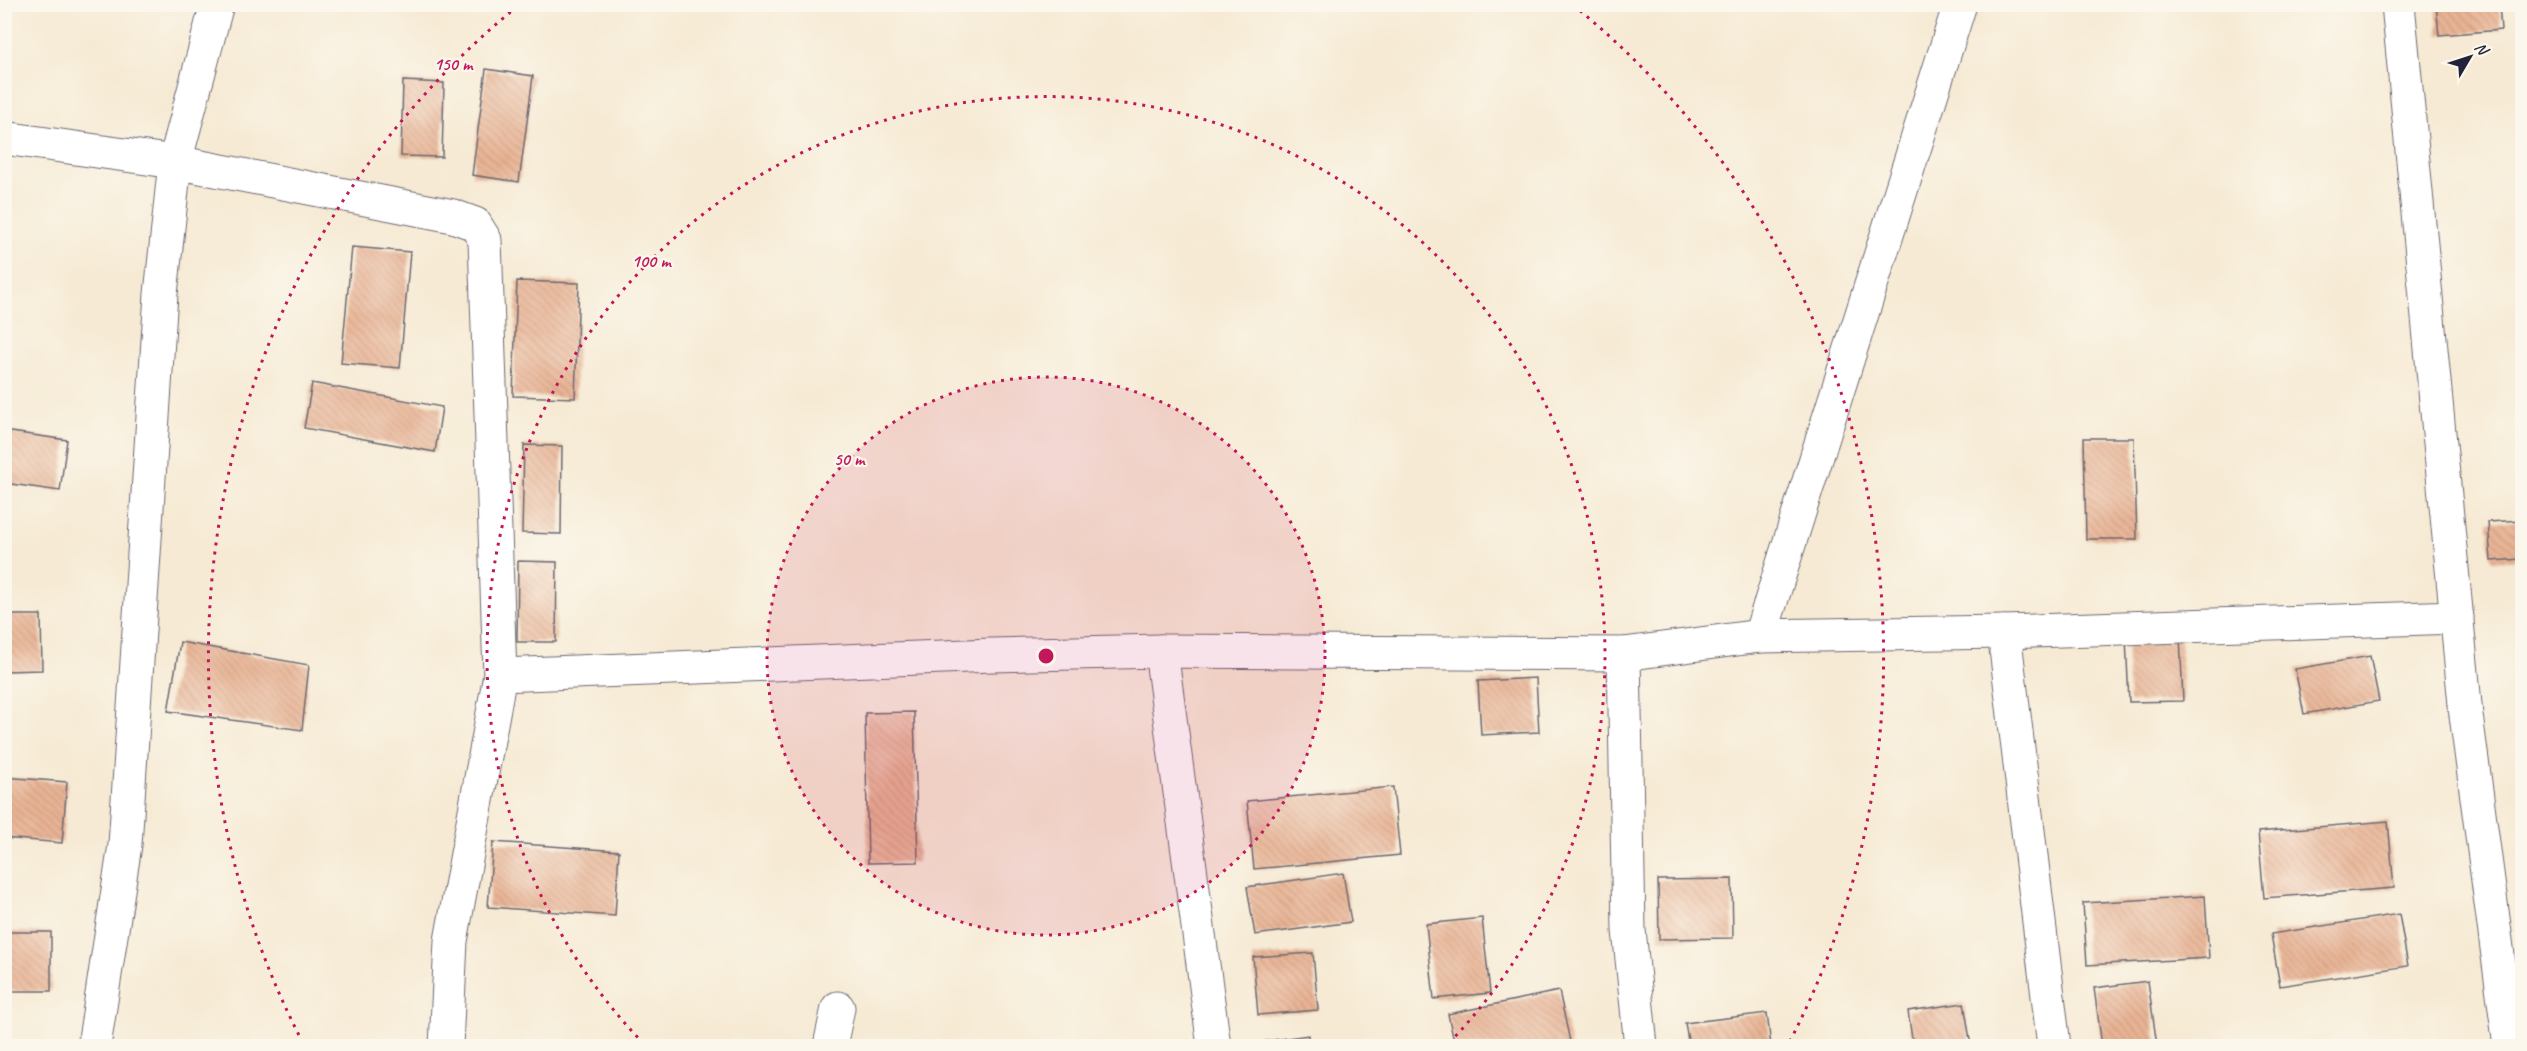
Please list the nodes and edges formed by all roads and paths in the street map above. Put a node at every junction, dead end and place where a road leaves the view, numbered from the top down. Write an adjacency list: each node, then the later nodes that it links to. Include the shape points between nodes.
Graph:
1 (217, 4): 5 (street)
2 (1960, 4): 8 (street)
3 (2398, 4): 6 (street)
4 (4, 138): 5 (street)
5 (175, 162): 11 (street, via 453,216 475,224 485,240); 13 (street, via 161,294 125,845)
6 (2457, 617): 7 (street); 19 (street, via 2466,715)
7 (2004, 632): 8 (street); 18 (street)
8 (1760, 636): 10 (street)
9 (1161, 651): 10 (street); 11 (street); 16 (street)
10 (1624, 654): 17 (street, via 1629,930)
11 (500, 675): 14 (street, via 451,941)
12 (838, 1008): 15 (street)
13 (94, 1047)
14 (446, 1047)
15 (830, 1047)
16 (1214, 1047)
17 (1641, 1047)
18 (2054, 1047)
19 (2510, 1047)

